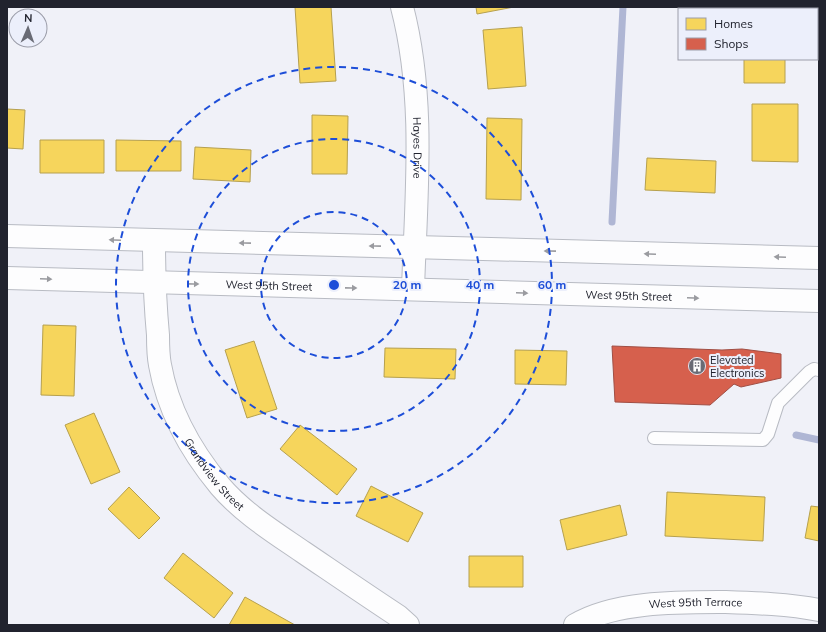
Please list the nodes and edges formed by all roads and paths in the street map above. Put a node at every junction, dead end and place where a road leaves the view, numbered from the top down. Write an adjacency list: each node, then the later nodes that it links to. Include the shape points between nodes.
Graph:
1 (402, 7): 4 (main road, Hayes Drive, via 414,76 418,137)
2 (7, 236): 3 (main road, one-way to 2)
3 (154, 241): 4 (main road, one-way to 3); 7 (main road, Grandview Street)
4 (414, 248): 5 (main road, one-way to 4); 8 (main road, Hayes Drive)
5 (819, 258)
6 (7, 278): 7 (main road, West 95th Street, one-way to 7)
7 (154, 283): 8 (main road, West 95th Street, one-way to 8); 13 (main road, Grandview Street, via 160,364 165,386 182,429 220,486 243,509 270,529)
8 (413, 290): 9 (main road, West 95th Street, one-way to 9)
9 (819, 301)
10 (819, 370): 11 (lane, via 809,372 778,403 768,434 763,440)
11 (654, 438)
12 (819, 610): 14 (main road, West 95th Terrace, via 747,603 684,602 609,611)
13 (408, 625)
14 (575, 625)

